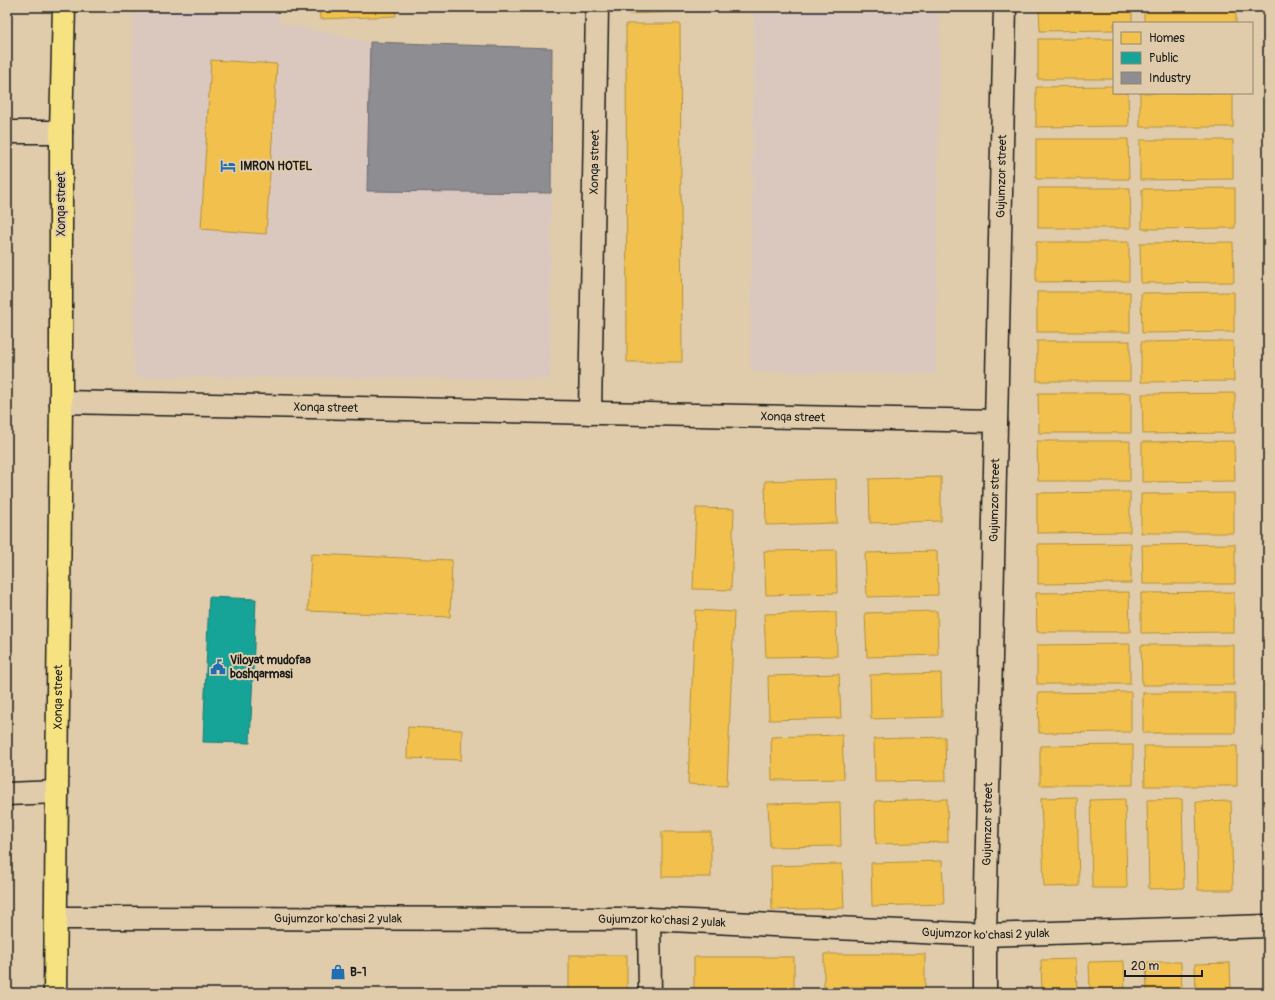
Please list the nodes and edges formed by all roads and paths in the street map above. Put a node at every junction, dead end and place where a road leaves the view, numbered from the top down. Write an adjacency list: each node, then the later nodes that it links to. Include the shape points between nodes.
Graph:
1 (64, 7): 5 (main road, Xonqa street)
2 (596, 7): 7 (street, Xonqa street)
3 (1004, 7): 8 (street, Gujumzor street)
4 (7, 132): 5 (street)
5 (61, 132): 6 (main road, Xonqa street)
6 (61, 402): 7 (street, Xonqa street); 9 (main road, Xonqa street)
7 (590, 413): 8 (street, Xonqa street)
8 (996, 421): 14 (street, Gujumzor street)
9 (57, 792): 10 (street); 11 (main road, Xonqa street)
10 (7, 794)
11 (56, 918): 12 (street, Gujumzor ko'chasi 2 yulak); 15 (main road, Xonqa street)
12 (649, 919): 14 (street, Gujumzor ko'chasi 2 yulak); 16 (street)
13 (1268, 926): 14 (street, Gujumzor ko'chasi 2 yulak)
14 (985, 935): 17 (street, Gujumzor street)
15 (55, 993)
16 (650, 993)
17 (985, 993)

